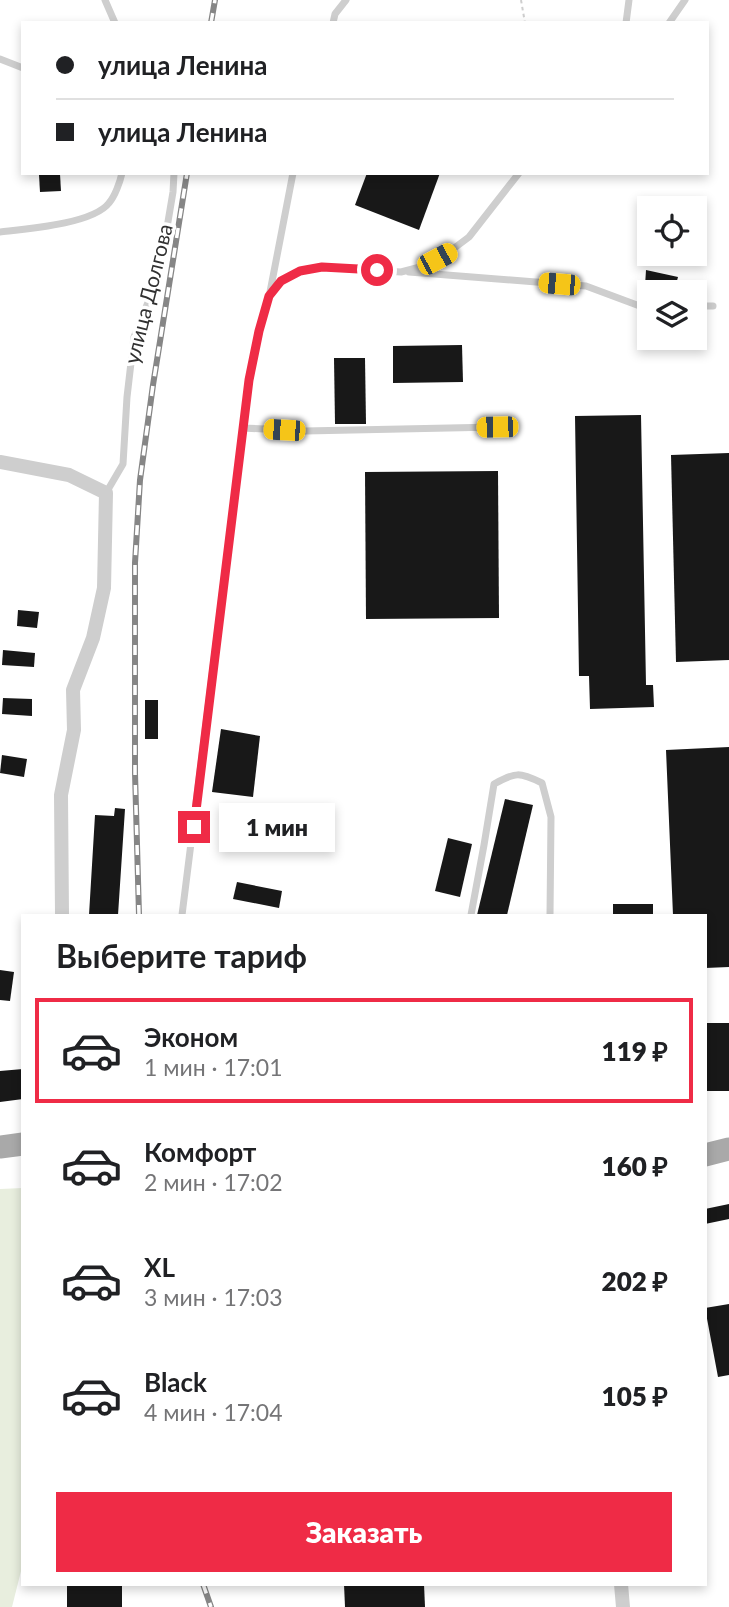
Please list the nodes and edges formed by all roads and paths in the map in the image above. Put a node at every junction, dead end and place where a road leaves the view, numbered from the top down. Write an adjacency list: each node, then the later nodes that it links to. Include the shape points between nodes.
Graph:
1 (105, 0): 6 (lane)
2 (346, 0): 7 (lane)
3 (522, 0): 8 (path)
4 (629, 0): 9 (lane)
5 (685, 0): 10 (lane)
6 (114, 21)
7 (333, 21)
8 (525, 21)
9 (626, 21)
10 (670, 21)
11 (0, 60): 12 (lane)
12 (21, 67)
13 (121, 175): 17 (lane, via 109,205 86,218)
14 (174, 175): 26 (lane, улица Долгова, via 159,275 134,337 123,464)
15 (293, 175): 19 (lane)
16 (517, 175): 18 (lane, via 469,237 424,265)
17 (0, 232)
18 (401, 272): 19 (lane, via 322,267 300,271 281,281); 20 (lane, via 586,286)
19 (269, 296): 24 (lane)
20 (637, 305)
21 (707, 306): 22 (lane)
22 (713, 306)
23 (497, 427): 24 (lane)
24 (243, 428): 28 (lane)
25 (0, 462): 26 (street, via 69,475)
26 (106, 494): 27 (street, via 104,588 93,638 73,690 74,730 61,795)
27 (62, 914)
28 (182, 914)
29 (471, 914): 30 (lane, via 494,783 513,774 542,783 547,798 551,817)
30 (550, 914)
31 (21, 1144): 32 (main road)
32 (0, 1147)
33 (729, 1149): 34 (main road)
34 (707, 1155)
35 (621, 1586): 36 (street)
36 (623, 1607)

